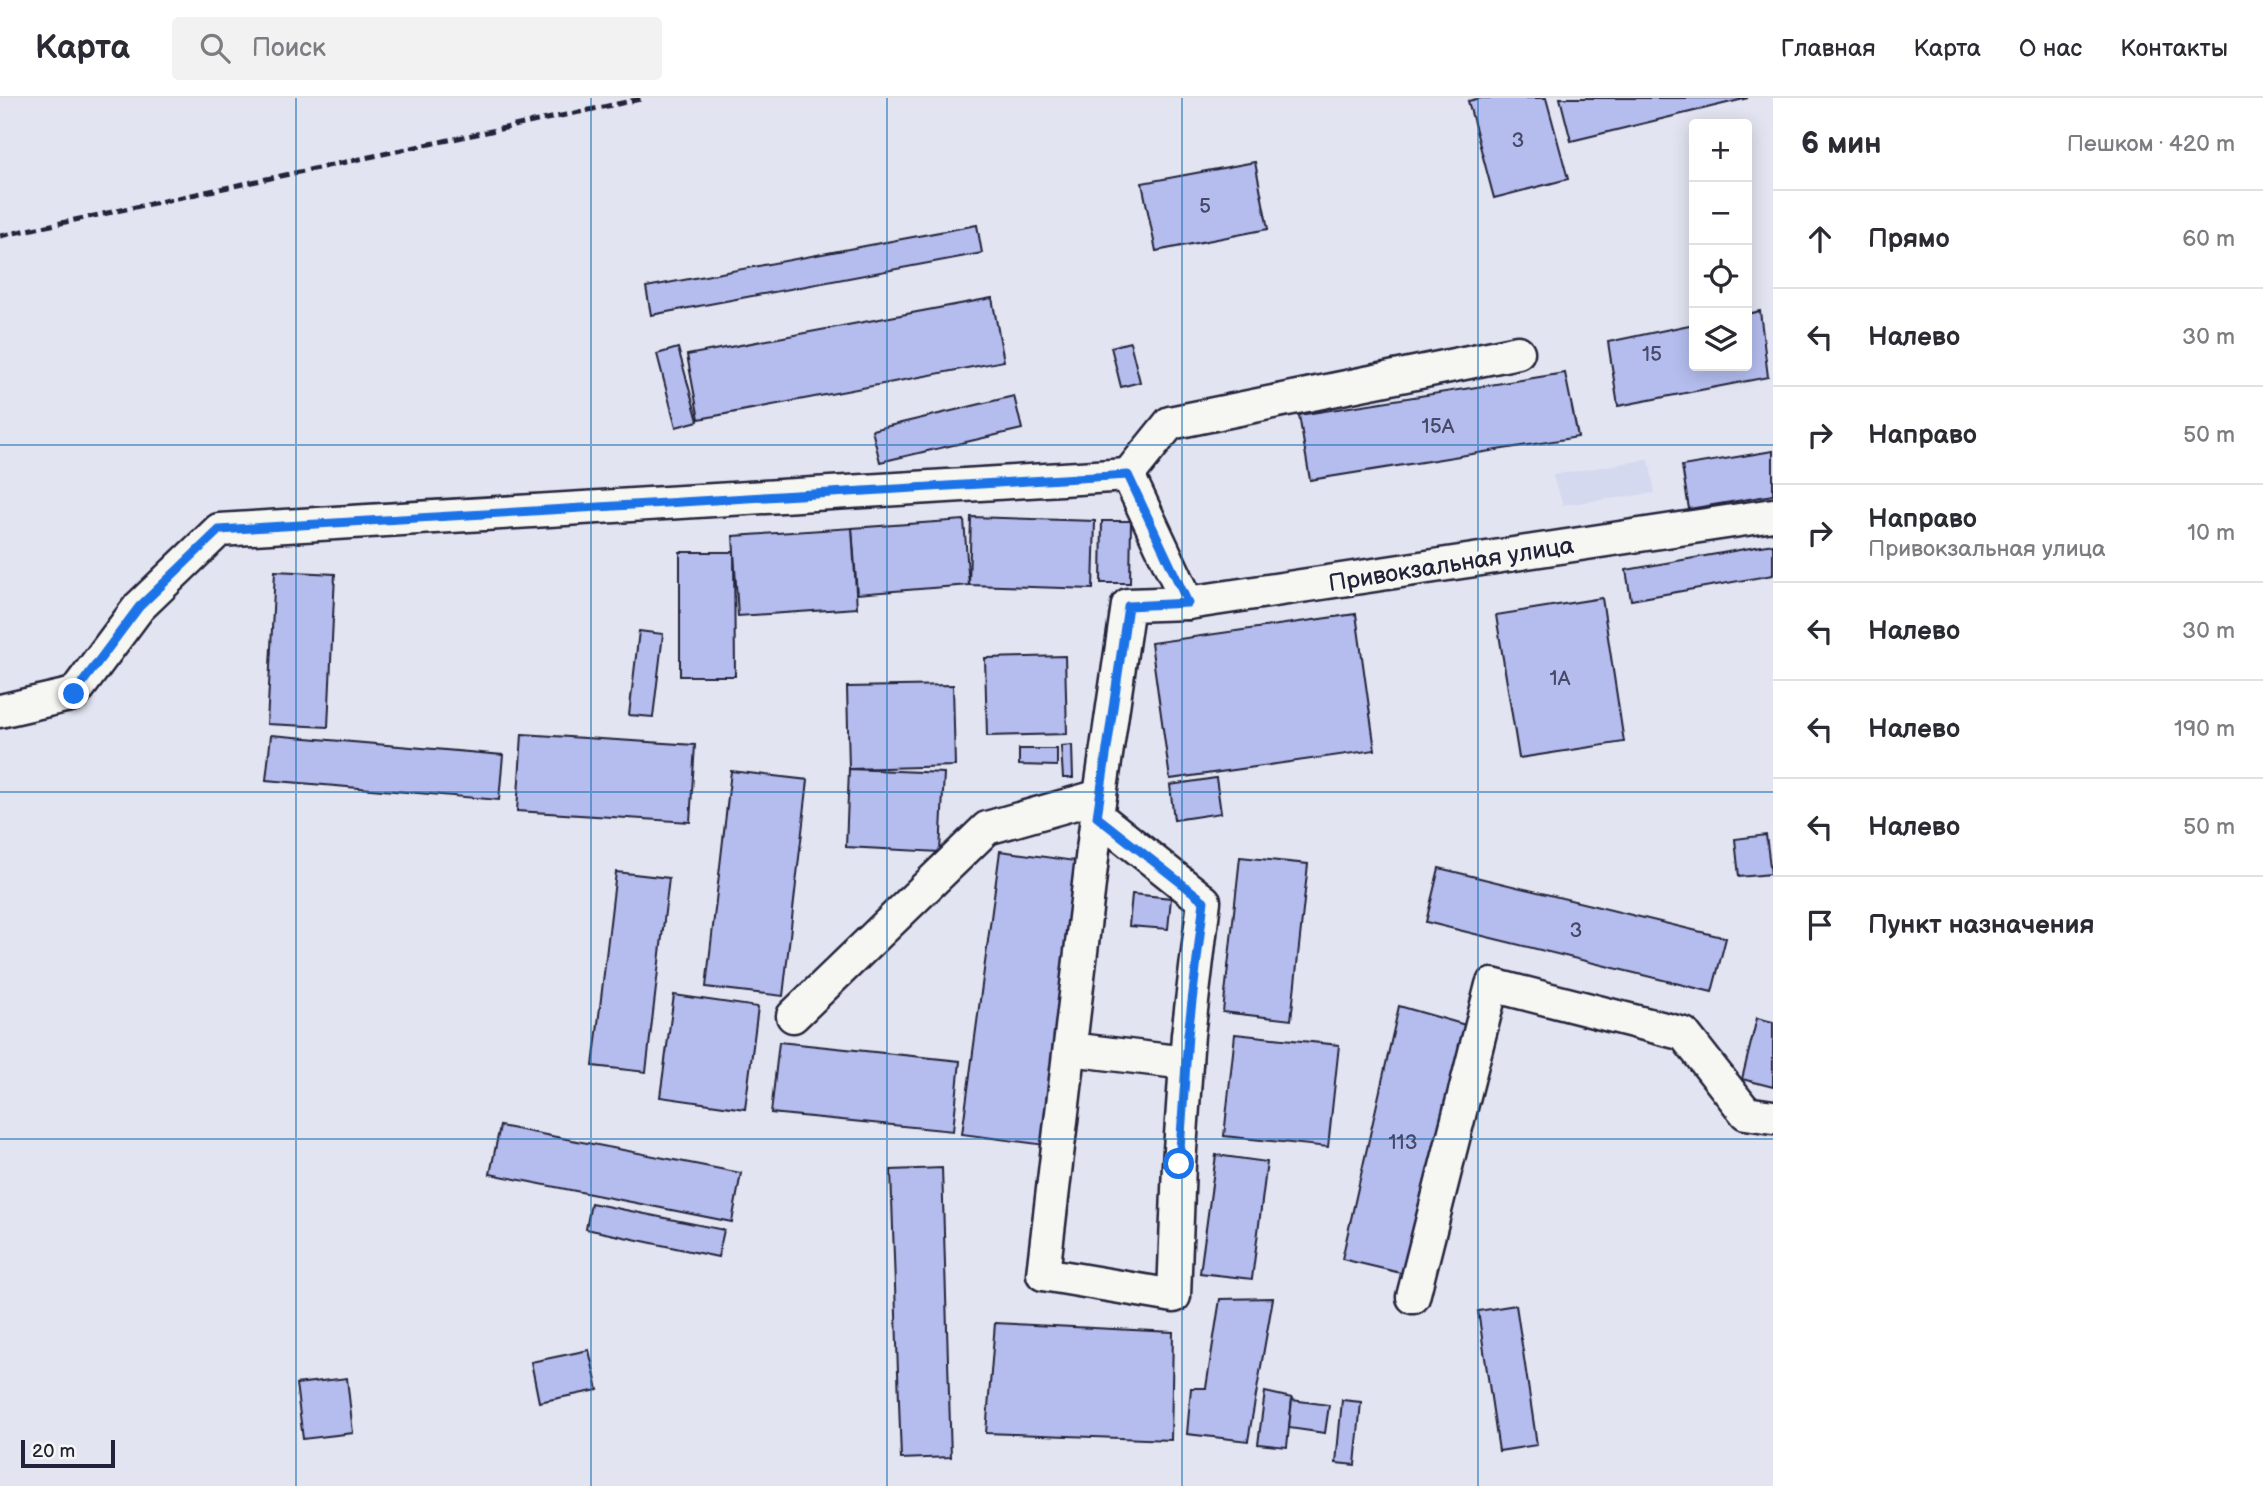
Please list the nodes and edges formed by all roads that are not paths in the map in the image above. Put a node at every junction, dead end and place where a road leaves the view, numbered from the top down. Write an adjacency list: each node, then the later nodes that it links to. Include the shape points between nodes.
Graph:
1 (1518, 352): 2 (street, via 1170,423)
2 (1128, 475): 4 (street); 5 (street, via 219,530 139,607 74,694)
3 (1773, 515): 4 (street, Привокзальная улица)
4 (1188, 603): 6 (street, Привокзальная улица, via 1128,606)
5 (0, 711)
6 (1098, 806): 7 (street, via 987,828); 8 (street); 9 (street, via 1204,901)
7 (793, 1016)
8 (1070, 1049): 9 (street); 9 (street, via 1043,1274 1174,1296)
9 (1186, 1062)
10 (1773, 1117): 11 (street, via 1746,1113 1684,1034 1492,985)
11 (1413, 1297)

